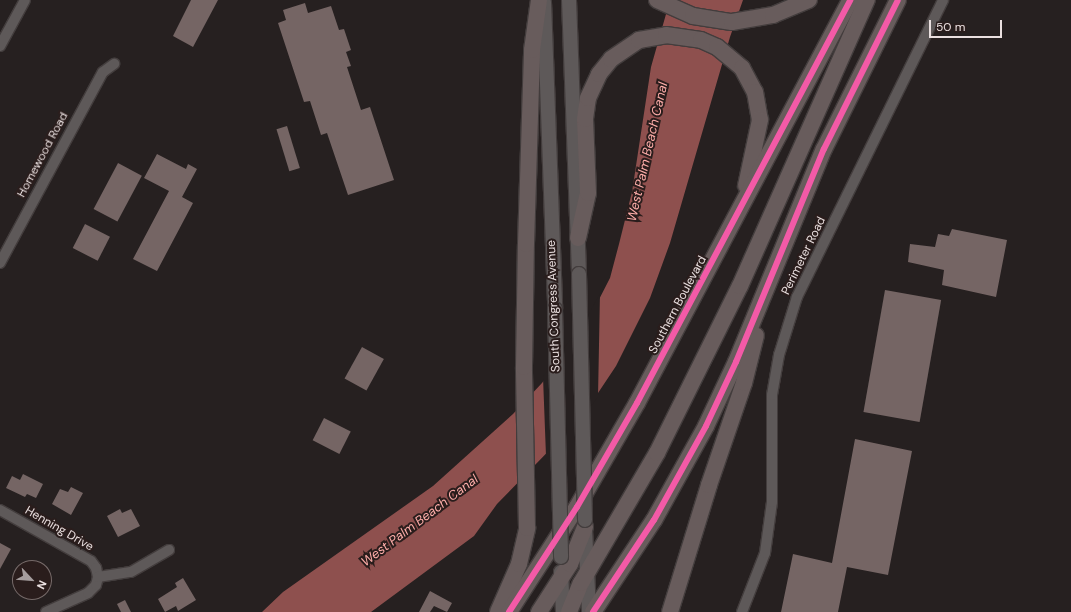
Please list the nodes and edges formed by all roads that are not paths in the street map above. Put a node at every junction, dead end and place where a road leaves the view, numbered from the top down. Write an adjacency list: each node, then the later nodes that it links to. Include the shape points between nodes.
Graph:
1 (25, 0): 11 (street)
2 (539, 0): 24 (highway, via 532,50 529,128 524,545 516,573)
3 (544, 0): 22 (main road, South Congress Avenue, bridge)
4 (569, 0): 14 (main road, South Congress Avenue)
5 (657, 0): 6 (highway, via 681,13 707,20 732,22 786,11)
6 (809, 0)
7 (850, 0): 13 (highway, Southern Boulevard)
8 (867, 0): 20 (highway, via 740,286 657,453)
9 (898, 0): 16 (highway, via 824,149)
10 (943, 0): 32 (street, Perimeter Road, via 797,297 779,355 772,395 772,502 766,553)
11 (0, 46)
12 (114, 64): 15 (street, Homewood Road, via 103,72)
13 (739, 213): 14 (highway, via 757,145 760,120 758,101 752,83 734,60 717,47 693,37 666,35 632,43 610,59 599,74 588,98 585,119 588,193); 25 (highway, Southern Boulevard, via 600,468)
14 (578, 238): 18 (main road, South Congress Avenue, bridge)
15 (0, 263)
16 (769, 278): 30 (highway, via 733,368 700,439 654,520); 31 (highway, via 744,383 704,499)
17 (0, 510): 21 (street, Henning Drive, via 91,562)
18 (585, 523): 20 (main road, South Congress Avenue); 22 (highway, via 575,555)
19 (169, 550): 21 (street, via 131,572)
20 (587, 572): 28 (highway); 29 (main road, South Congress Avenue)
21 (98, 577): 23 (street, via 96,585 88,593)
22 (562, 577): 26 (highway); 27 (main road, South Congress Avenue)
23 (46, 612)
24 (498, 612)
25 (509, 612)
26 (539, 612)
27 (563, 612)
28 (569, 612)
29 (589, 612)
30 (593, 612)
31 (670, 612)
32 (742, 612)

